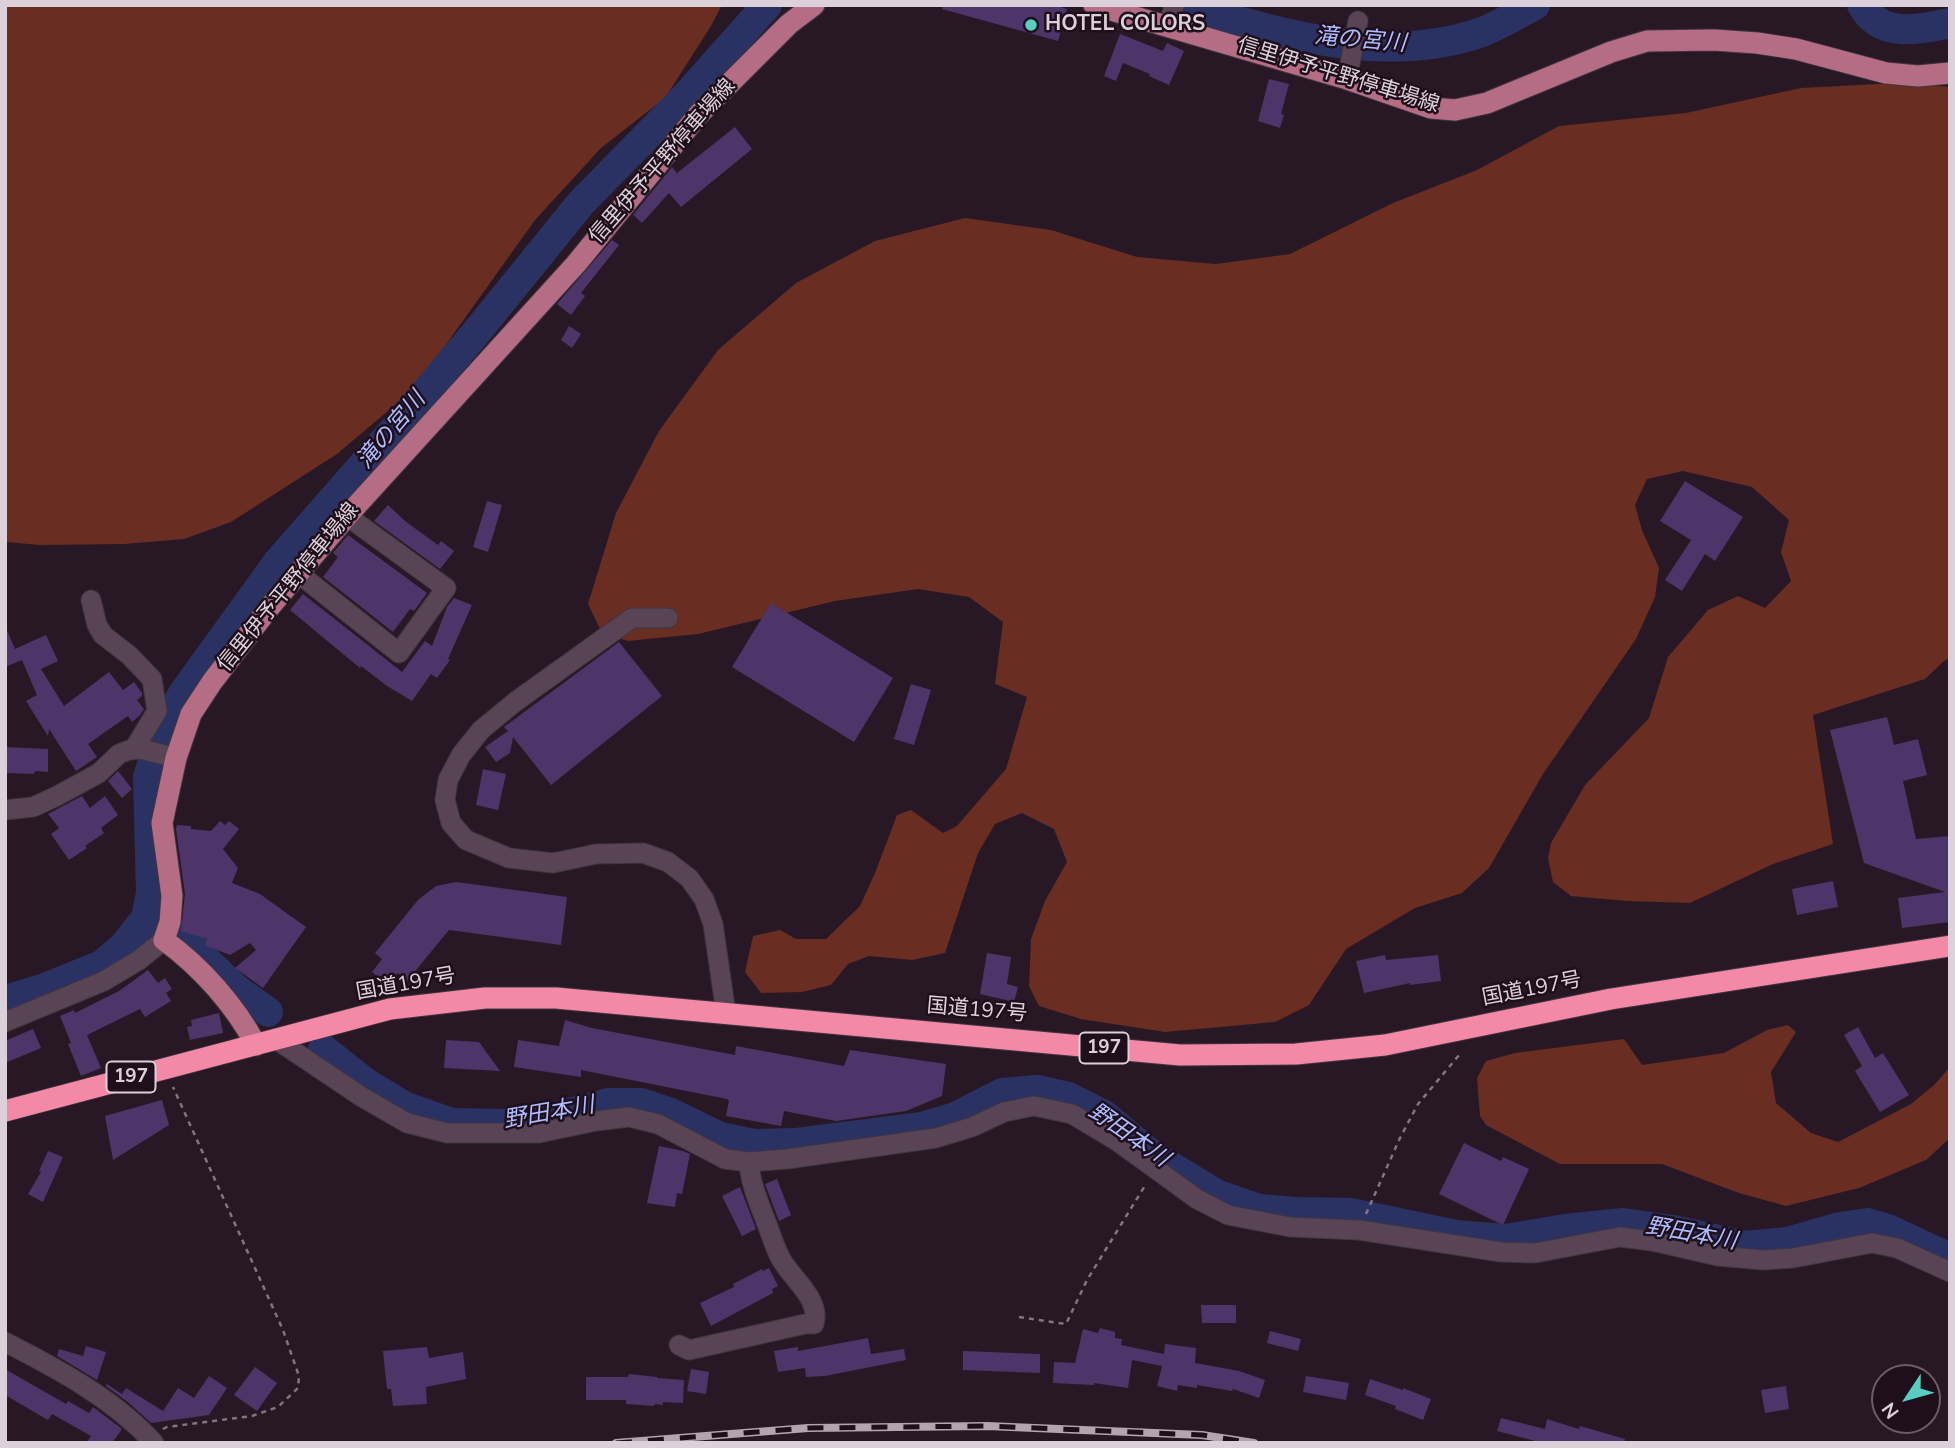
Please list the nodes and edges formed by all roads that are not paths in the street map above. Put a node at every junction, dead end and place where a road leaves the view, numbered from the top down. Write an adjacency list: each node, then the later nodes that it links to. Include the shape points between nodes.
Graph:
1 (814, 5): 7 (main road, 信里伊予平野停車場線, via 699,114 576,264)
2 (1094, 5): 3 (main road, 信里伊予平野停車場線)
3 (1171, 16): 5 (main road, 信里伊予平野停車場線)
4 (1359, 21): 5 (street)
5 (1349, 72): 6 (main road, 信里伊予平野停車場線, via 1431,108 1455,110 1487,103 1647,41 1757,43 1886,73)
6 (1950, 73)
7 (347, 516): 8 (main road, 信里伊予平野停車場線); 8 (street, via 446,588 399,653)
8 (298, 573): 12 (main road, 信里伊予平野停車場線, via 212,682 191,714)
9 (91, 600): 11 (street, via 103,635 152,679 157,712)
10 (668, 618): 16 (street, via 632,618 515,702 481,730 461,755 448,780 445,800 452,823 466,840 509,858 553,863 596,854 643,853 668,862 689,878 704,899 713,924)
11 (137, 749): 12 (street); 13 (street, via 118,754 99,773 57,796 33,807)
12 (173, 757): 14 (main road, 信里伊予平野停車場線, via 162,823 172,896)
13 (5, 810)
14 (164, 940): 17 (street, via 104,981); 18 (main road, via 187,957)
15 (1950, 946): 16 (highway, 国道197号 / 197, via 1611,999 1385,1045 1296,1054 1180,1055)
16 (726, 1013): 18 (highway, 国道197号 / 197, via 556,998 485,998 390,1009)
17 (5, 1022)
18 (267, 1042): 19 (highway, 国道197号 / 197); 20 (street, via 407,1123 447,1133 538,1133 629,1117 658,1124 725,1158)
19 (5, 1111)
20 (749, 1162): 21 (street, via 936,1138 1004,1112 1034,1106 1072,1114 1228,1215 1290,1227 1359,1230 1501,1252 1535,1253 1620,1237 1763,1260 1872,1243 1897,1248); 23 (street, via 774,1244 812,1303 814,1324 689,1350)
21 (1950, 1272)
22 (5, 1342): 24 (street, via 94,1393)
23 (679, 1345)
24 (152, 1440)

